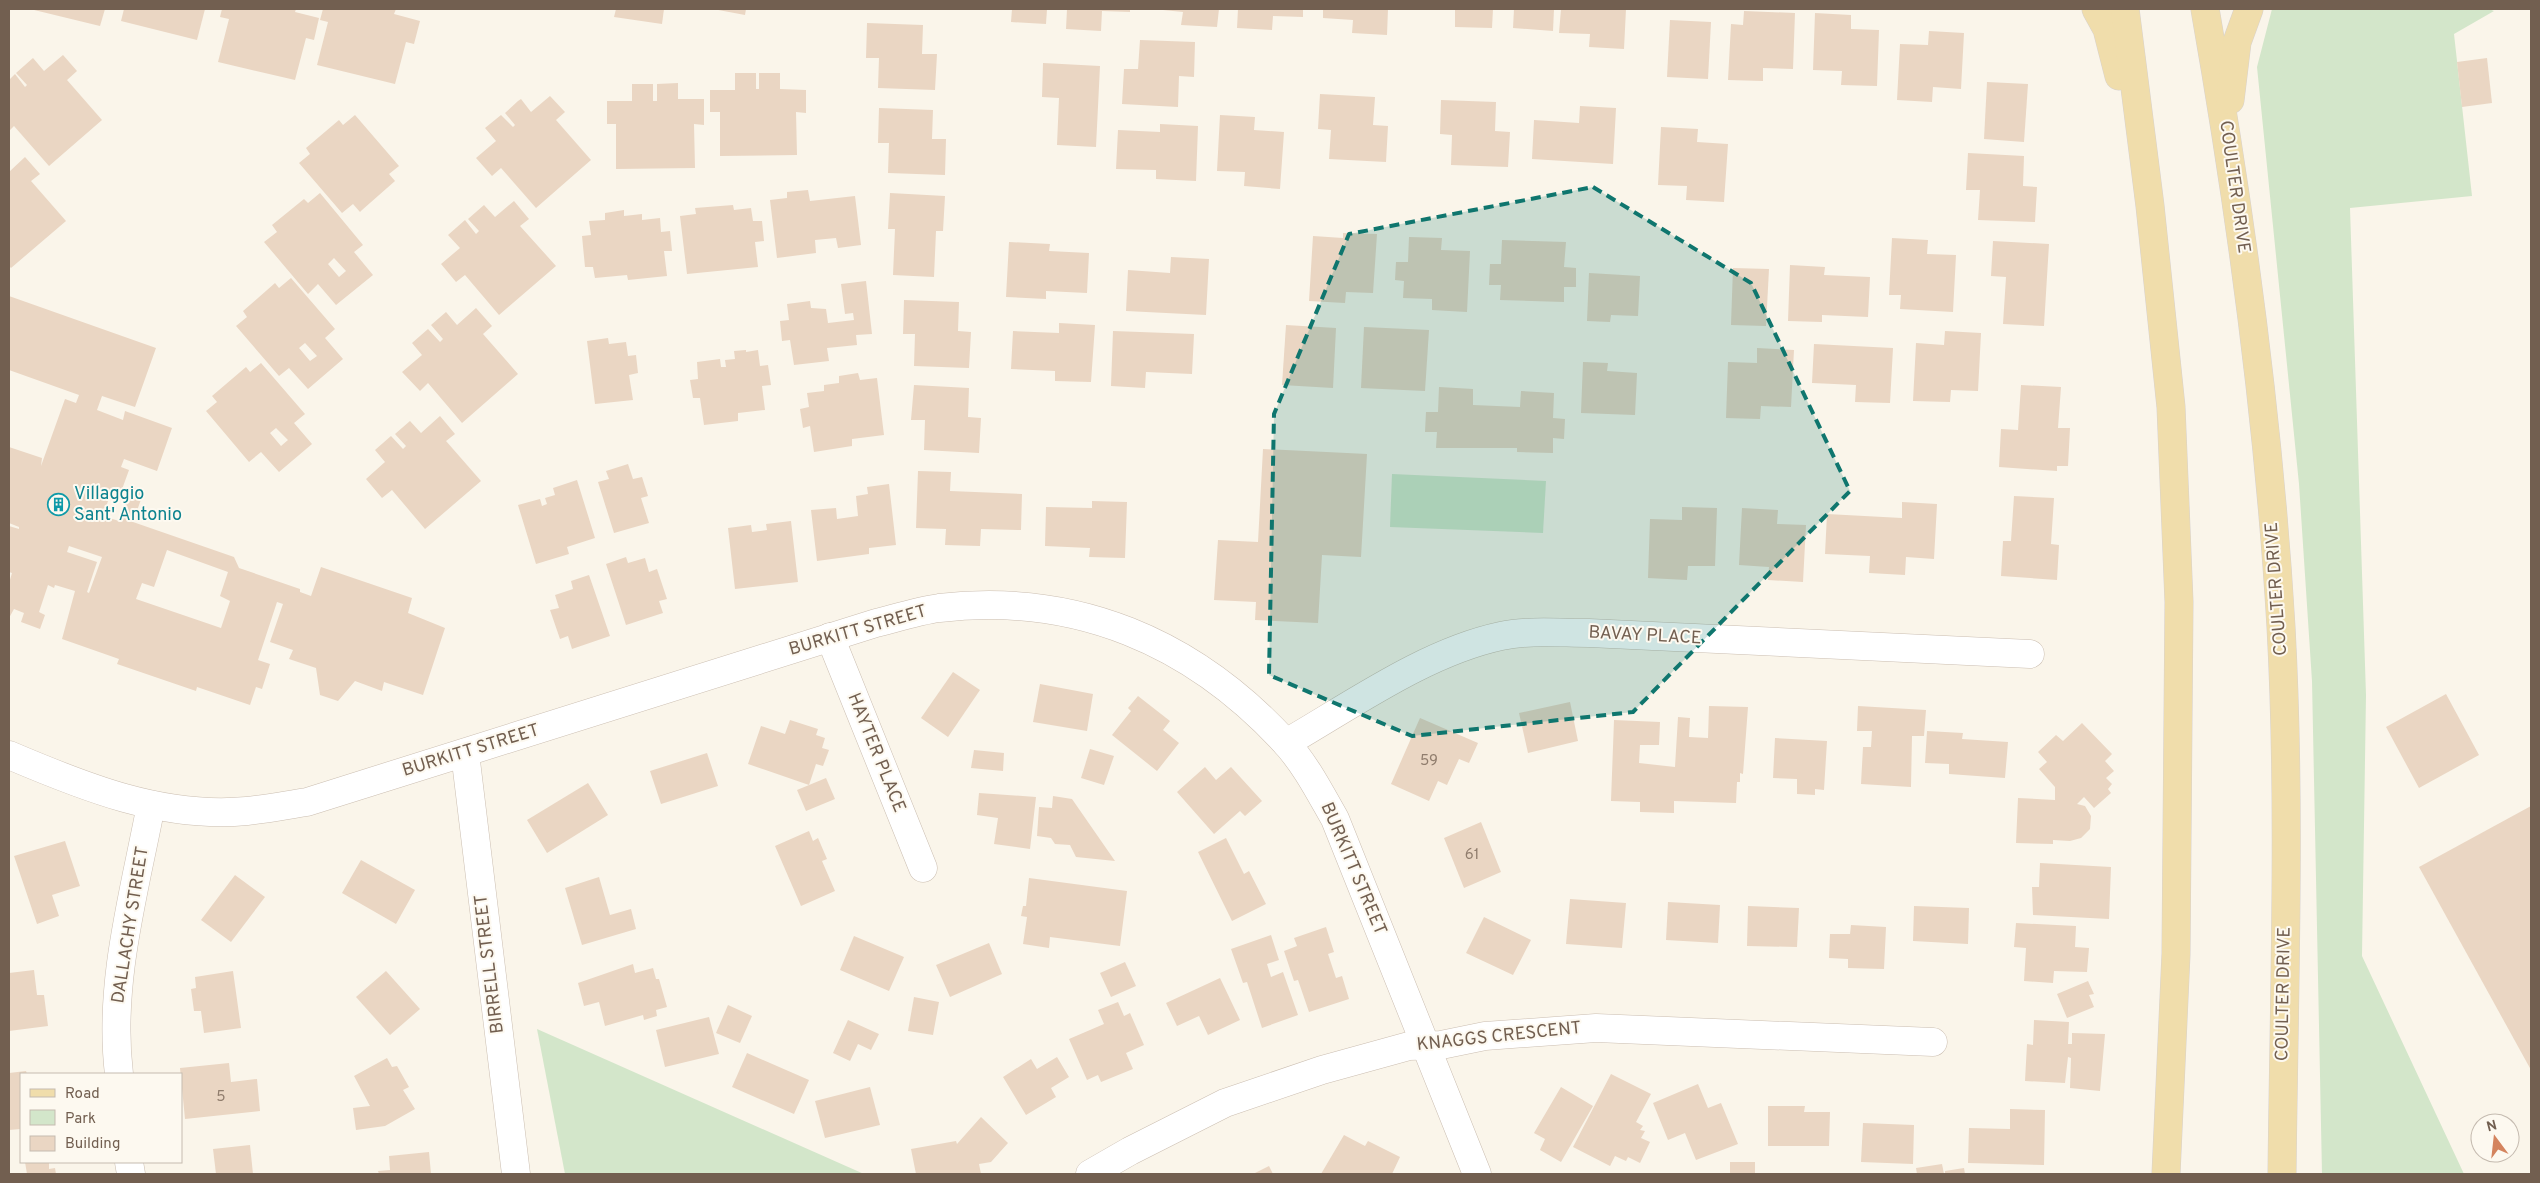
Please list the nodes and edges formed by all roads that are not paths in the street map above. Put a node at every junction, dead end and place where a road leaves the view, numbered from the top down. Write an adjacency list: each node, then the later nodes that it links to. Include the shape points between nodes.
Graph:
1 (2096, 9): 6 (main road, via 2107,29)
2 (2125, 9): 6 (main road)
3 (2205, 9): 5 (main road, COULTER DRIVE)
4 (2249, 9): 5 (main road, via 2237,42)
5 (2226, 131): 21 (main road, COULTER DRIVE, via 2266,432 2281,627 2287,782)
6 (2150, 206): 20 (main road, via 2170,407 2179,602 2176,944)
7 (830, 638): 9 (street, BURKITT STREET, via 938,608 1001,605 1066,613 1130,631 1193,662 1232,691); 10 (street, BURKITT STREET); 13 (street, HAYTER PLACE)
8 (2030, 654): 9 (street, BAVAY PLACE, via 1589,633 1501,636 1446,653)
9 (1286, 743): 15 (street, BURKITT STREET, via 1304,766 1335,819)
10 (465, 754): 12 (street, BURKITT STREET, via 308,802 246,811 183,810); 17 (street, BIRRELL STREET)
11 (9, 756): 12 (street, BURKITT STREET, via 76,783)
12 (151, 805): 16 (street, DALLACHY STREET, via 117,986 115,1045)
13 (923, 868)
14 (1933, 1042): 15 (street, KNAGGS CRESCENT, via 1596,1028 1485,1036)
15 (1426, 1046): 18 (street, KNAGGS CRESCENT, via 1409,1046 1322,1070 1225,1103); 19 (street, BURKITT STREET)
16 (119, 1073)
17 (516, 1174)
18 (1090, 1174)
19 (1477, 1174)
20 (2166, 1174)
21 (2282, 1174)

